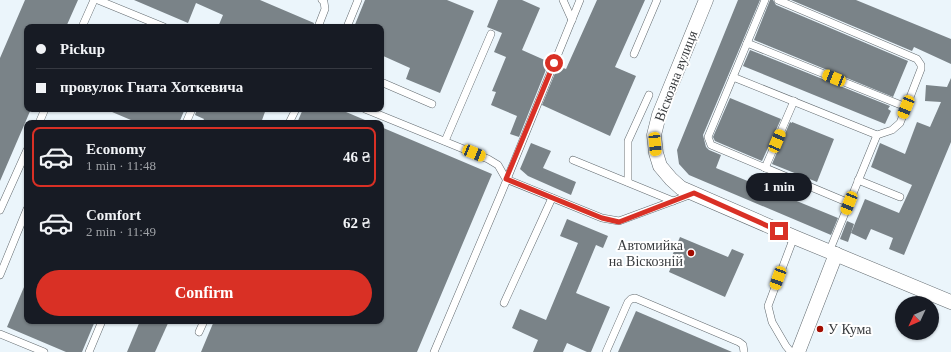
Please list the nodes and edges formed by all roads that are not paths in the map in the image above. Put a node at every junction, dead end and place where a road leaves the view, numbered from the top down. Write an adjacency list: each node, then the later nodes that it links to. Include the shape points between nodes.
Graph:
1 (94, 0): 12 (lane)
2 (98, 0): 13 (lane)
3 (322, 0): 14 (lane, via 325,9)
4 (358, 0): 15 (lane)
5 (563, 0): 11 (lane)
6 (580, 0): 11 (lane)
7 (657, 0): 18 (lane)
8 (706, 0): 34 (street, Віскозна вулиця, via 659,115 654,135 660,166 681,188)
9 (765, 0): 17 (lane)
10 (778, 0): 24 (lane, via 917,59 921,69)
11 (572, 20): 31 (lane)
12 (83, 24)
13 (157, 24)
14 (319, 24)
15 (348, 24)
16 (491, 34): 27 (lane)
17 (747, 43): 19 (lane); 24 (lane)
18 (634, 54)
19 (733, 77): 22 (lane); 30 (lane, via 708,137 709,141 714,147)
20 (384, 83): 23 (lane)
21 (649, 94): 33 (lane, via 628,141)
22 (794, 102): 26 (lane); 30 (lane)
23 (432, 104)
24 (906, 107): 26 (lane, via 896,127)
25 (372, 112): 27 (lane)
26 (877, 135): 32 (lane)
27 (445, 141): 31 (lane, via 493,161)
28 (24, 157): 39 (lane)
29 (573, 160): 33 (lane)
30 (765, 168): 38 (lane)
31 (506, 179): 35 (lane); 52 (lane)
32 (858, 180): 36 (lane); 38 (lane)
33 (628, 182): 37 (lane)
34 (694, 193): 37 (lane); 41 (street)
35 (552, 198): 37 (lane, via 619,222); 45 (lane)
36 (900, 198)
37 (673, 201)
38 (849, 203): 42 (lane)
39 (0, 210)
40 (24, 216): 43 (lane)
41 (794, 237): 42 (street); 55 (lane, via 768,306 772,322)
42 (833, 253): 44 (street); 56 (street)
43 (0, 276)
44 (951, 302)
45 (504, 303)
46 (101, 324): 51 (lane)
47 (203, 324): 48 (lane)
48 (199, 332)
49 (0, 334): 50 (lane)
50 (44, 352)
51 (89, 352)
52 (434, 352)
53 (606, 352): 54 (lane, via 628,302 635,298 738,342 743,346)
54 (744, 352)
55 (791, 352)
56 (798, 352)

